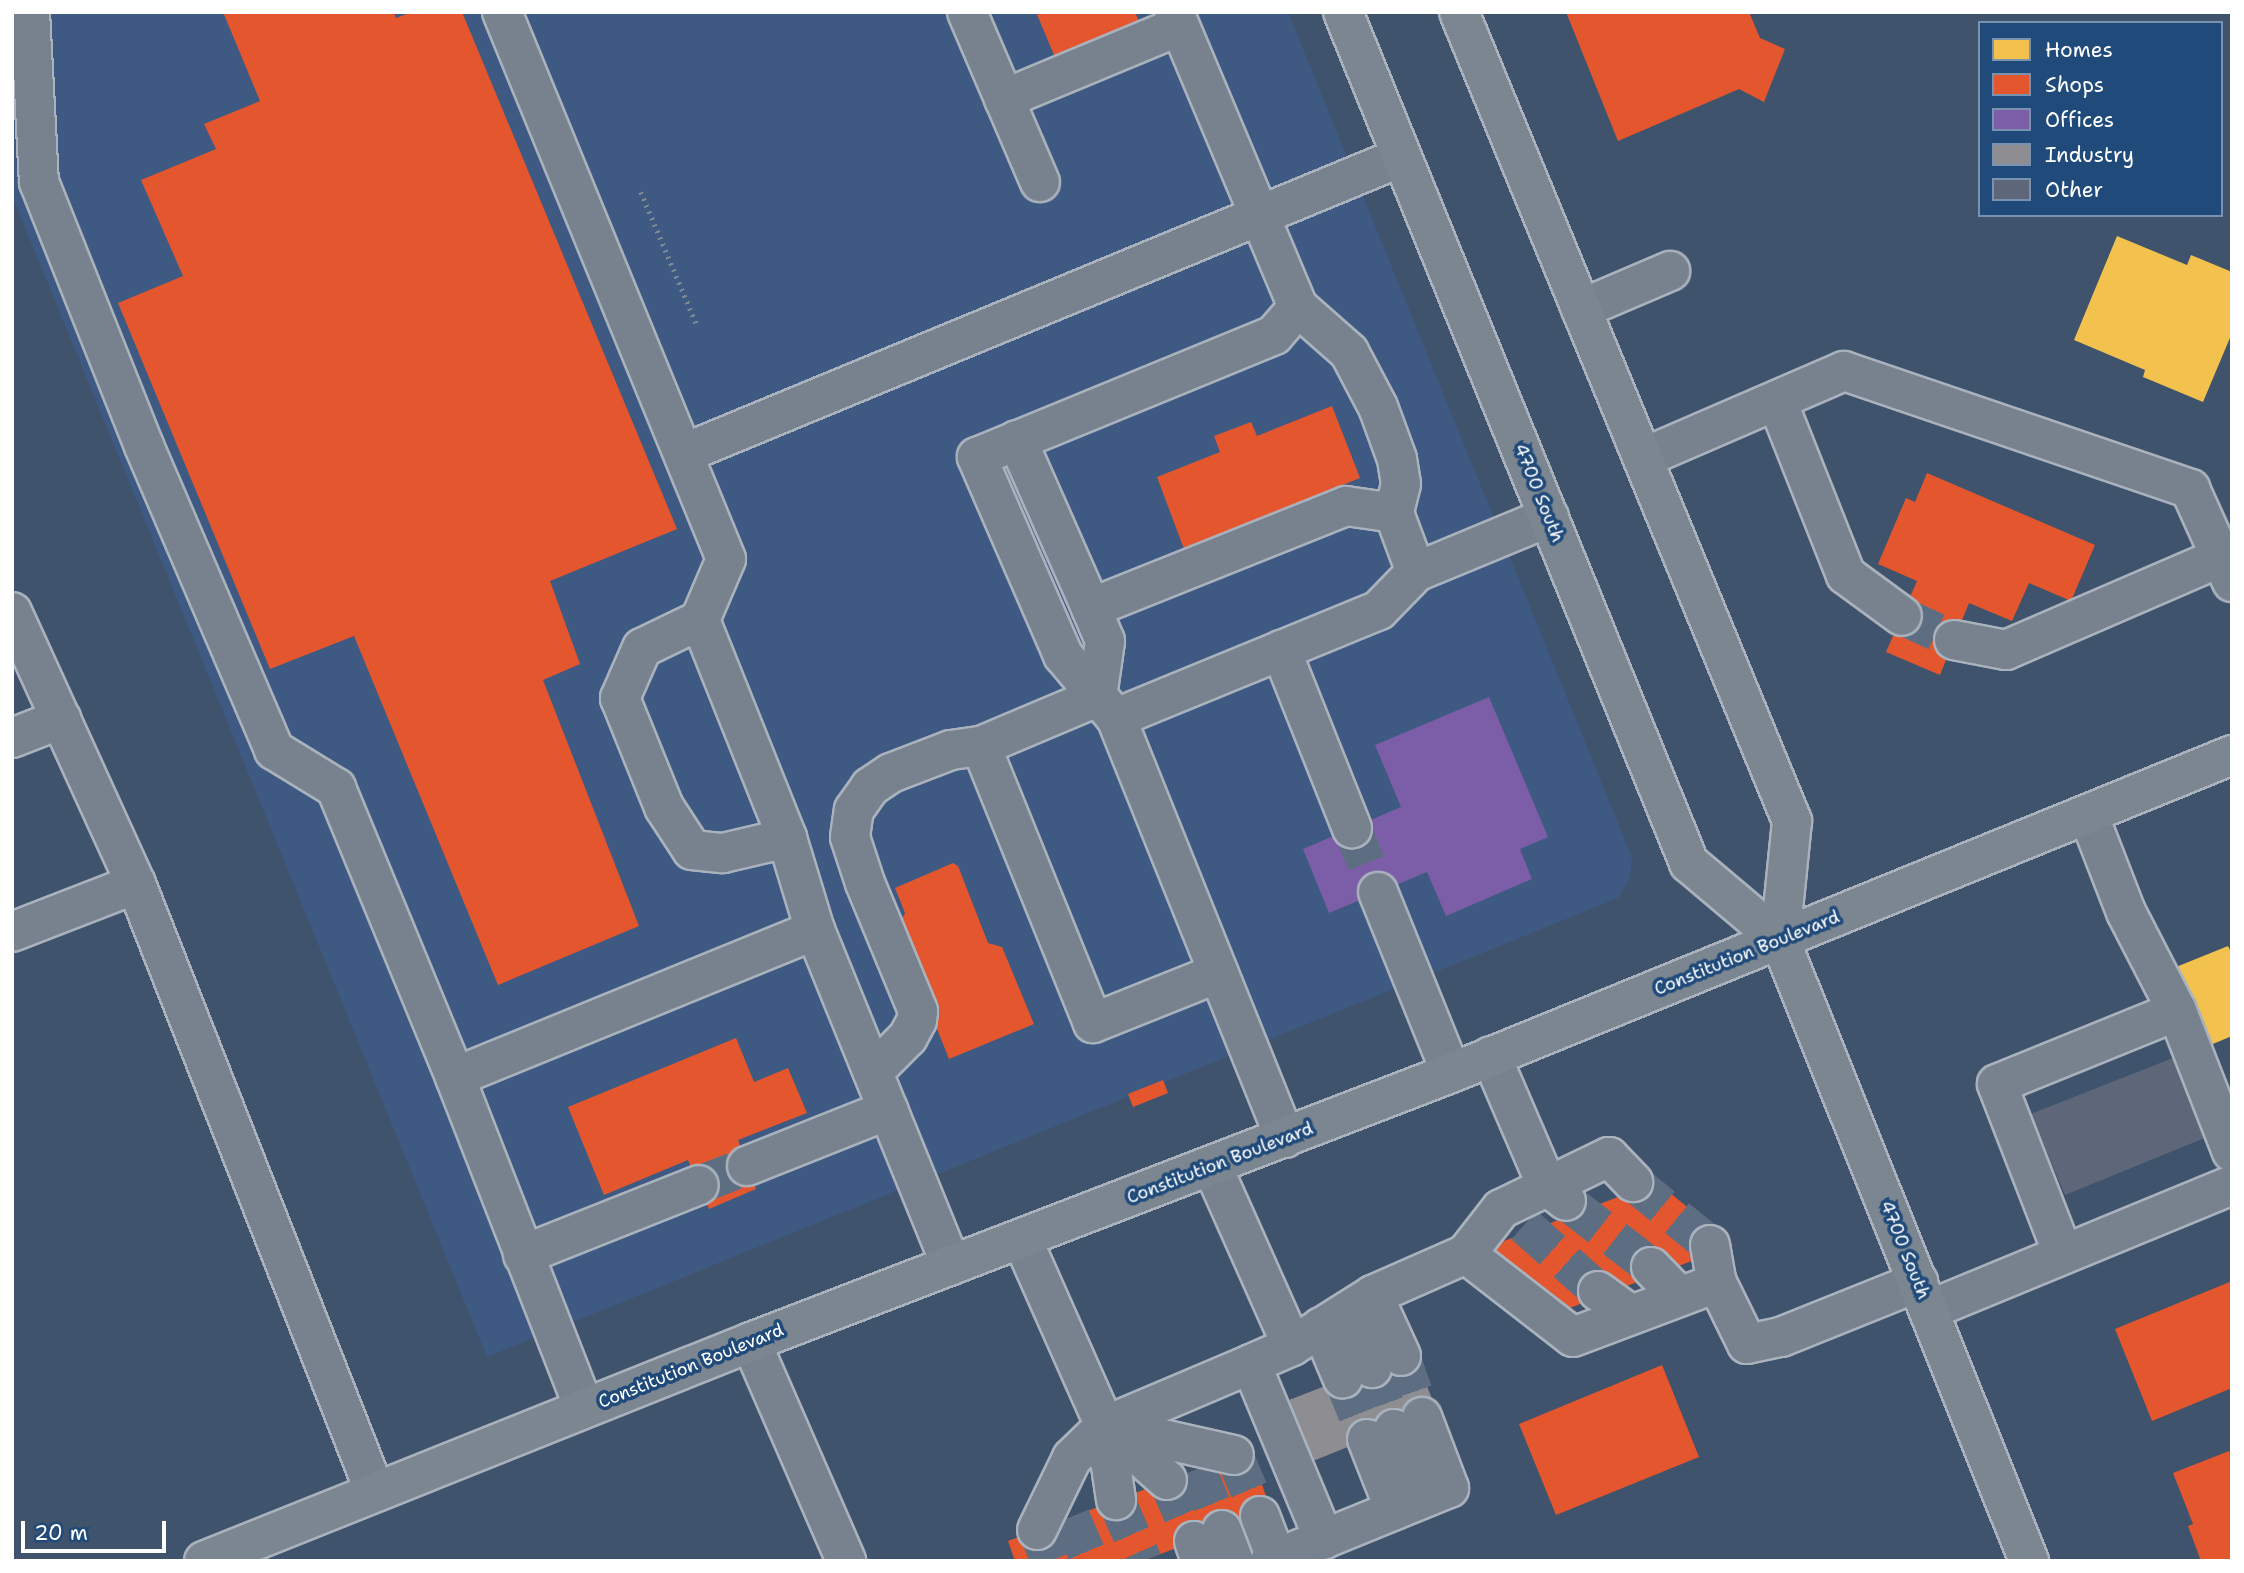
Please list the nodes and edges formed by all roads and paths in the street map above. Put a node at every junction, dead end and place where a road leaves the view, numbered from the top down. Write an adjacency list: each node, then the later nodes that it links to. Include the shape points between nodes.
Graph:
1 (30, 12): 48 (lane, via 39,183 274,750 336,788)
2 (502, 12): 18 (lane)
3 (967, 12): 7 (lane)
4 (1343, 12): 8 (main road, 4700 South)
5 (1459, 12): 14 (main road, 4700 South)
6 (1177, 19): 7 (lane); 11 (lane)
7 (1004, 99): 9 (lane)
8 (1401, 157): 11 (lane); 21 (main road, 4700 South)
9 (1040, 182)
10 (641, 192): 15 (path)
11 (1258, 216): 13 (lane); 18 (lane)
12 (1670, 271): 14 (lane)
13 (1298, 307): 17 (lane, via 1274,335); 20 (lane, via 1349,352 1378,407 1401,484)
14 (1581, 309): 19 (main road, 4700 South)
15 (697, 326)
16 (1777, 401): 19 (lane); 22 (lane, via 1844,371 2190,489); 26 (lane, via 1846,575)
17 (1017, 440): 24 (lane); 30 (lane, via 977,457 1063,655)
18 (685, 453): 27 (lane, via 726,559)
19 (1643, 457): 42 (main road, 4700 South, via 1792,821)
20 (1394, 513): 23 (lane); 24 (lane, via 1346,506)
21 (1549, 517): 23 (lane); 42 (main road, 4700 South, via 1689,863)
22 (2227, 569): 28 (lane, via 2006,650)
23 (1416, 572): 29 (lane, via 1379,610)
24 (1091, 608): 30 (lane, via 1105,641)
25 (12, 612): 31 (lane)
26 (1902, 616)
27 (700, 620): 37 (lane); 37 (lane, via 642,648 620,698 624,709 664,807 692,850 723,853)
28 (1954, 640)
29 (1281, 650): 30 (lane); 36 (lane)
30 (1107, 708): 33 (lane); 43 (lane)
31 (61, 719): 32 (lane); 38 (lane)
32 (12, 738)
33 (981, 746): 43 (lane, via 1093,1023); 46 (lane, via 951,750 891,773 870,787 854,810 850,837 918,1011 908,1037)
34 (2232, 755): 35 (main road, Constitution Boulevard)
35 (2088, 814): 42 (main road, Constitution Boulevard); 44 (lane, via 2126,912)
36 (1352, 828)
37 (787, 838): 40 (lane)
38 (136, 884): 41 (lane); 77 (lane)
39 (1378, 892): 47 (lane)
40 (815, 930): 46 (lane); 48 (lane)
41 (12, 932)
42 (1780, 940): 45 (main road, Constitution Boulevard); 68 (main road, 4700 South)
43 (1218, 972): 50 (lane)
44 (2177, 1011): 51 (lane); 61 (lane, via 1997,1084)
45 (1492, 1056): 47 (main road, Constitution Boulevard); 57 (lane)
46 (873, 1072): 49 (lane)
47 (1451, 1073): 50 (main road, Constitution Boulevard)
48 (455, 1077): 62 (lane)
49 (888, 1110): 52 (lane); 63 (lane)
50 (1285, 1138): 53 (main road, Constitution Boulevard)
51 (2232, 1152)
52 (747, 1166)
53 (1212, 1166): 58 (main road, Constitution Boulevard); 70 (lane)
54 (1633, 1182): 57 (lane, via 1609,1157)
55 (698, 1185): 62 (lane)
56 (2232, 1185): 61 (lane)
57 (1559, 1195): 60 (lane, via 1513,1217)
58 (1022, 1239): 63 (main road, Constitution Boulevard); 74 (lane)
59 (1710, 1245): 65 (lane)
60 (1466, 1254): 69 (lane, via 1573,1337); 70 (lane)
61 (2063, 1254): 68 (lane)
62 (523, 1255): 73 (lane)
63 (951, 1265): 71 (main road, Constitution Boulevard)
64 (1651, 1267): 67 (lane)
65 (1717, 1283): 67 (lane); 68 (lane, via 1747,1344)
66 (1598, 1291): 69 (lane)
67 (1678, 1295): 69 (lane)
68 (1923, 1296): 86 (main road, 4700 South)
69 (1630, 1314)
70 (1333, 1320): 70 (lane, via 1372,1367); 72 (lane)
71 (751, 1342): 73 (main road, Constitution Boulevard); 85 (lane)
72 (1251, 1364): 74 (lane); 82 (lane)
73 (584, 1408): 77 (main road, Constitution Boulevard)
74 (1105, 1426): 75 (lane); 76 (lane); 79 (lane); 81 (lane)
75 (1234, 1455)
76 (1182, 1475)
77 (375, 1492): 84 (main road, Constitution Boulevard)
78 (1422, 1499): 78 (lane, via 1395,1428); 82 (lane)
79 (1116, 1500)
80 (1260, 1516): 83 (lane)
81 (1054, 1523)
82 (1324, 1539): 83 (lane)
83 (1273, 1560)
84 (205, 1561)
85 (846, 1561)
86 (2029, 1561)

